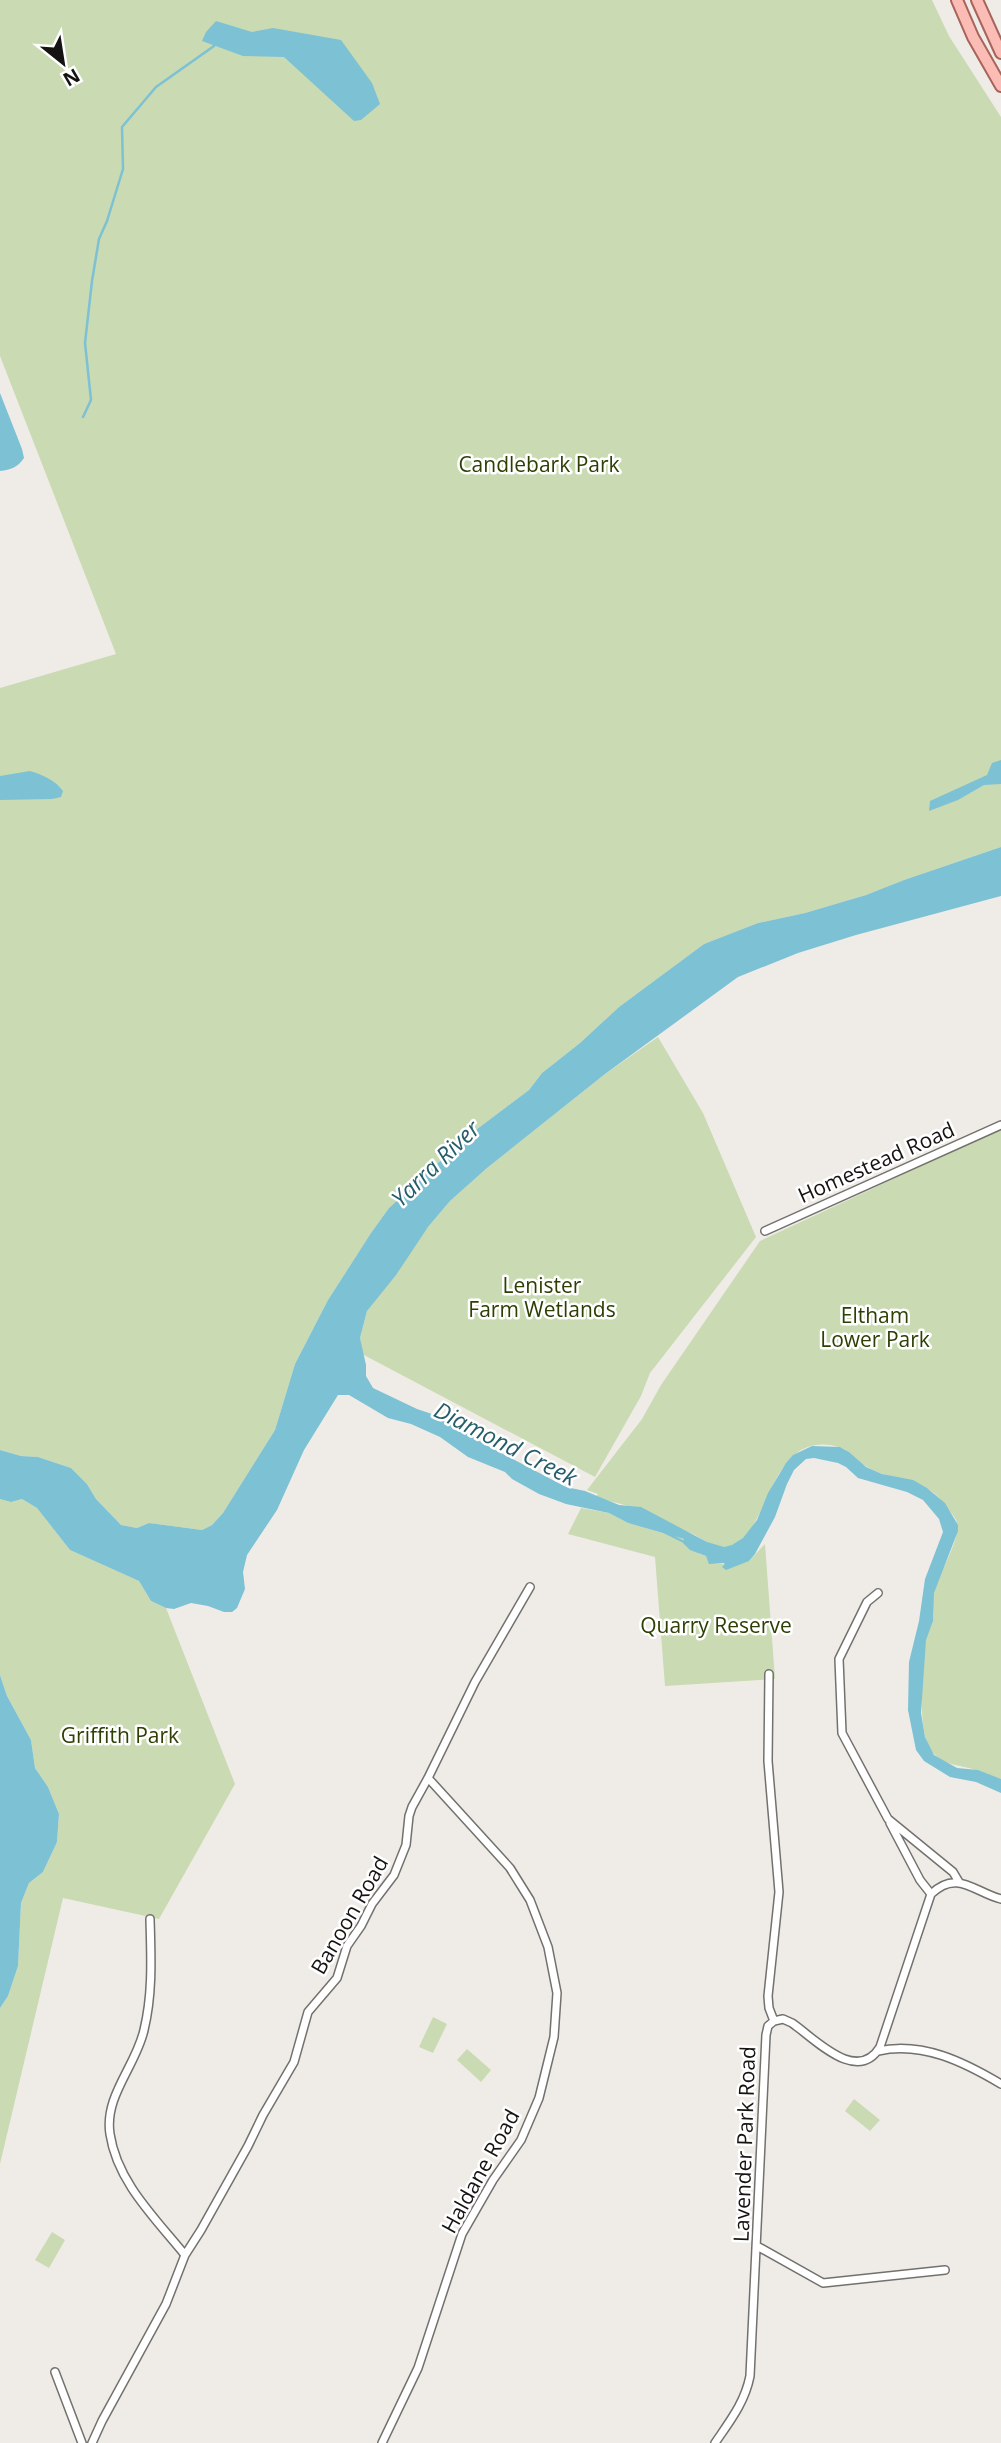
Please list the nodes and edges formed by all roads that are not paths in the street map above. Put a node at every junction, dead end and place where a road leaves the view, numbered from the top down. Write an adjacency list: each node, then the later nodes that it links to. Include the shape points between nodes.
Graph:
1 (957, 0): 4 (main road)
2 (977, 0): 3 (main road)
3 (1001, 53)
4 (1001, 86)
5 (1001, 1125): 6 (street, Homestead Road)
6 (765, 1231)
7 (530, 1587): 10 (street, Banoon Road, via 474,1682)
8 (878, 1592): 11 (street, via 867,1602 839,1659 841,1727)
9 (769, 1674): 16 (street, Lavender Park Road, via 768,1761 779,1892 768,1996)
10 (428, 1778): 20 (street, Banoon Road, via 409,1815 406,1845 394,1875 347,1946 337,1978 308,2012 294,2062); 25 (street, Haldane Road, via 510,1868 530,1900 548,1947 557,1993 554,2037 539,2098 521,2140 462,2234 418,2368)
11 (888, 1819): 12 (street); 13 (street)
12 (959, 1882): 13 (street); 14 (street)
13 (930, 1894): 17 (street)
14 (1001, 1899)
15 (150, 1919): 20 (street, via 149,2008 137,2052 112,2102 109,2131 124,2176)
16 (774, 2021): 17 (street, via 792,2023 839,2058 871,2058); 19 (street, Lavender Park Road, via 766,2035)
17 (879, 2049): 18 (street, via 919,2049 968,2066)
18 (1001, 2084)
19 (757, 2246): 21 (street, via 823,2283); 26 (street, Lavender Park Road, via 748,2384 738,2410)
20 (184, 2255): 24 (street, Banoon Road, via 166,2305)
21 (944, 2270)
22 (55, 2372): 23 (street)
23 (82, 2443)
24 (92, 2443)
25 (382, 2443)
26 (715, 2443)

